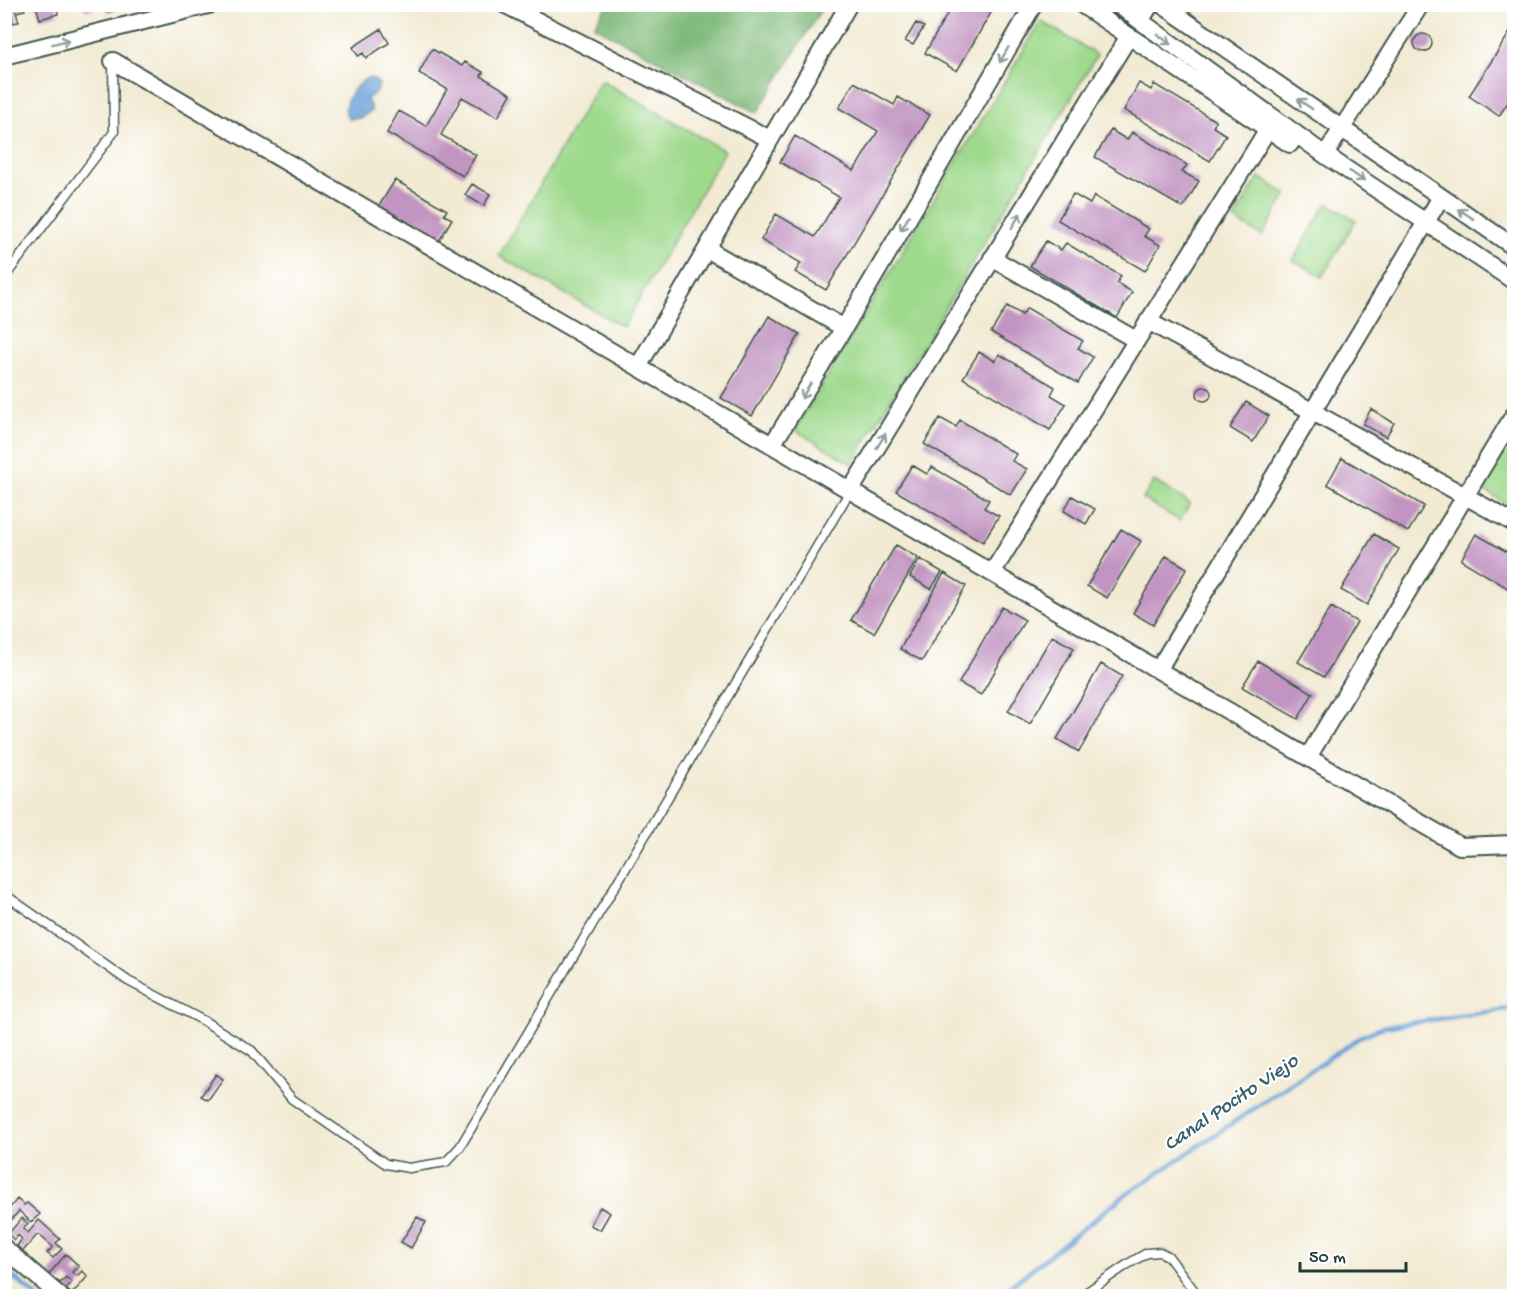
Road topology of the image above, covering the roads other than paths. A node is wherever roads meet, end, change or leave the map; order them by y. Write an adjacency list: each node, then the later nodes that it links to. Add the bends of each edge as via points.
1 (212, 4): 10 (street)
2 (504, 4): 18 (street)
3 (849, 4): 18 (street)
4 (1034, 4): 28 (street, one-way to 28)
5 (1081, 4): 12 (street)
6 (1117, 4): 11 (street)
7 (1151, 4): 11 (street)
8 (1161, 4): 16 (street, one-way to 8)
9 (1421, 4): 16 (street)
10 (154, 11): 13 (street, one-way to 10)
11 (1140, 21): 17 (street, one-way to 17)
12 (1129, 36): 15 (street); 24 (street, one-way to 12)
13 (4, 56)
14 (113, 61): 25 (lane, via 114,132); 30 (street)
15 (1268, 129): 17 (street, via 1290,144); 27 (street)
16 (1341, 129): 19 (street); 20 (street)
17 (1296, 134): 19 (street)
18 (770, 139): 23 (street)
19 (1325, 155): 21 (street, one-way to 21)
20 (1441, 197): 21 (street); 22 (street, one-way to 20)
21 (1426, 222): 26 (street); 31 (street)
22 (1515, 247)
23 (707, 249): 28 (street); 30 (street)
24 (993, 258): 29 (street); 34 (street, one-way to 24)
25 (4, 278)
26 (1515, 281)
27 (1148, 321): 29 (street); 31 (street)
28 (844, 328): 33 (street, one-way to 33)
29 (1136, 340): 37 (street)
30 (638, 367): 33 (street)
31 (1312, 411): 35 (street); 38 (street)
32 (1515, 415): 35 (street)
33 (772, 445): 34 (street)
34 (850, 490): 37 (street); 41 (lane, via 460,1147 446,1162 409,1168 386,1164 292,1099 252,1051 128,981)
35 (1466, 496): 36 (street); 39 (street)
36 (1515, 523)
37 (992, 573): 38 (street)
38 (1158, 670): 39 (street)
39 (1308, 757): 40 (street, via 1460,846)
40 (1515, 844)
41 (4, 894)
42 (4, 1248): 43 (street)
43 (60, 1296)
44 (1081, 1296): 45 (lane, via 1138,1258 1160,1252 1168,1256)
45 (1198, 1296)

